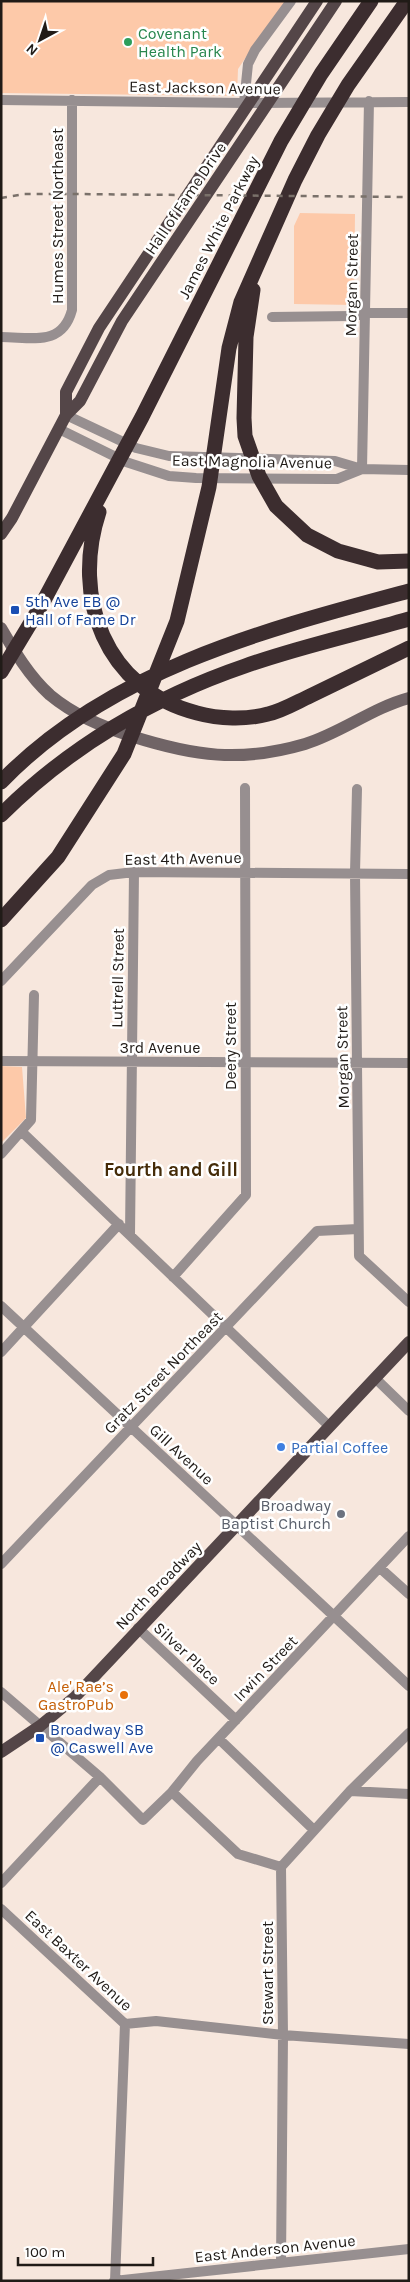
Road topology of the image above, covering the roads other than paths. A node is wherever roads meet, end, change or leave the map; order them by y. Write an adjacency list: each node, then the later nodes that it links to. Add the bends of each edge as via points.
1 (290, 1): 12 (street, via 248,64)
2 (317, 1): 18 (main road, Hall of Fame Drive, via 108,313 66,392)
3 (336, 1): 18 (main road, Hall of Fame Drive, via 122,321 80,400)
4 (371, 1): 22 (highway, James White Parkway, via 321,74 282,141)
5 (407, 1): 7 (highway)
6 (409, 15): 7 (highway)
7 (376, 47): 13 (highway, via 318,135 270,234)
8 (1, 100): 9 (street, East Jackson Avenue)
9 (72, 100): 12 (street, East Jackson Avenue); 17 (street, Humes Street Northeast, via 72,310 64,330 49,337)
10 (369, 101): 11 (street, East Jackson Avenue); 12 (street, East Jackson Avenue); 14 (street, Morgan Street)
11 (409, 102)
12 (244, 103)
13 (257, 269): 24 (highway, via 246,337 244,418 245,436 260,476 276,506 307,535 338,552 378,562); 39 (highway, via 235,320 224,373 209,487 177,621 124,754 58,858)
14 (365, 313): 15 (street); 16 (street); 20 (street, Morgan Street)
15 (409, 313)
16 (272, 317)
17 (1, 337)
18 (66, 415): 19 (main road, Hall of Fame Drive); 20 (street, East Magnolia Avenue, via 136,448 169,456 335,461)
19 (59, 429): 20 (street, East Magnolia Avenue, via 126,462 169,476 329,480); 23 (main road, Hall of Fame Drive)
20 (362, 469): 21 (street, East Magnolia Avenue)
21 (409, 470)
22 (110, 477): 28 (highway, via 93,530 89,569 98,628 110,652 128,676 152,695 176,708 210,716 238,718 269,714); 29 (highway, via 42,604)
23 (1, 534)
24 (409, 561)
25 (409, 591): 31 (highway, via 181,662 122,691 51,738)
26 (409, 620): 34 (highway, via 246,665 151,706 78,751)
27 (1, 628): 30 (main road, via 20,660 44,689 68,708 102,726 168,748 213,756 257,755 317,740 374,710)
28 (409, 648)
29 (1, 672)
30 (409, 698)
31 (1, 782)
32 (245, 788): 36 (street, Deery Street)
33 (357, 789): 37 (street, Morgan Street)
34 (1, 815)
35 (134, 872): 36 (street, East 4th Avenue); 40 (street, East 4th Avenue, via 110,875 92,885); 44 (street, Luttrell Street)
36 (245, 872): 37 (street, East 4th Avenue); 45 (street, Deery Street)
37 (355, 873): 38 (street, East 4th Avenue); 46 (street, Morgan Street)
38 (409, 874)
39 (1, 920)
40 (1, 981)
41 (34, 995): 43 (street)
42 (1, 1061): 43 (street, 3rd Avenue)
43 (33, 1061): 44 (street, 3rd Avenue); 48 (street, via 31,1120)
44 (131, 1062): 45 (street, 3rd Avenue); 52 (street, Luttrell Street)
45 (245, 1062): 46 (street, 3rd Avenue); 53 (street, Deery Street, via 246,1196)
46 (357, 1063): 47 (street, 3rd Avenue); 51 (street, Morgan Street)
47 (409, 1063)
48 (22, 1132): 49 (street); 50 (street)
49 (1, 1154)
50 (119, 1224): 52 (street); 57 (street)
51 (358, 1229): 54 (street, Morgan Street, via 359,1256); 56 (street, Gratz Street Northeast, via 317,1230)
52 (130, 1235): 53 (street)
53 (173, 1277): 56 (street)
54 (409, 1302)
55 (1, 1306): 57 (street, Gill Avenue)
56 (226, 1327): 62 (street); 63 (street, Gratz Street Northeast)
57 (25, 1328): 59 (street); 63 (street, Gill Avenue)
58 (409, 1342): 60 (main road, North Broadway)
59 (1, 1352)
60 (375, 1378): 61 (street); 62 (main road, North Broadway)
61 (409, 1411)
62 (329, 1426): 64 (main road, North Broadway)
63 (131, 1427): 64 (street, Gill Avenue); 66 (street, Gratz Street Northeast)
64 (238, 1526): 69 (street, Gill Avenue); 70 (main road, North Broadway)
65 (409, 1536): 67 (street, Irwin Street)
66 (1, 1564)
67 (380, 1568): 68 (street); 69 (street, Irwin Street)
68 (409, 1594)
69 (335, 1616): 71 (street, Gill Avenue); 73 (street, Irwin Street)
70 (138, 1628): 73 (street, Silver Place); 74 (main road, North Broadway, via 75,1697)
71 (409, 1686)
72 (1, 1692): 74 (street)
73 (236, 1720): 76 (street, Irwin Street)
74 (40, 1726): 77 (main road, North Broadway); 78 (street)
75 (409, 1733): 79 (street)
76 (218, 1739): 80 (street, Irwin Street); 82 (street)
77 (1, 1752)
78 (100, 1777): 80 (street, Irwin Street, via 143,1820); 84 (street)
79 (350, 1791): 81 (street); 82 (street)
80 (172, 1792): 83 (street, via 238,1854)
81 (409, 1794)
82 (314, 1830): 83 (street)
83 (282, 1867): 87 (street, Stewart Street)
84 (1, 1883)
85 (1, 1908): 86 (street, East Baxter Avenue)
86 (125, 2024): 87 (street, East Baxter Avenue, via 156,2021); 91 (street)
87 (283, 2035): 88 (street, East Baxter Avenue); 90 (street, Stewart Street)
88 (409, 2044)
89 (409, 2249): 90 (street, East Anderson Avenue)
90 (281, 2262): 91 (street, East Anderson Avenue)
91 (114, 2281)

